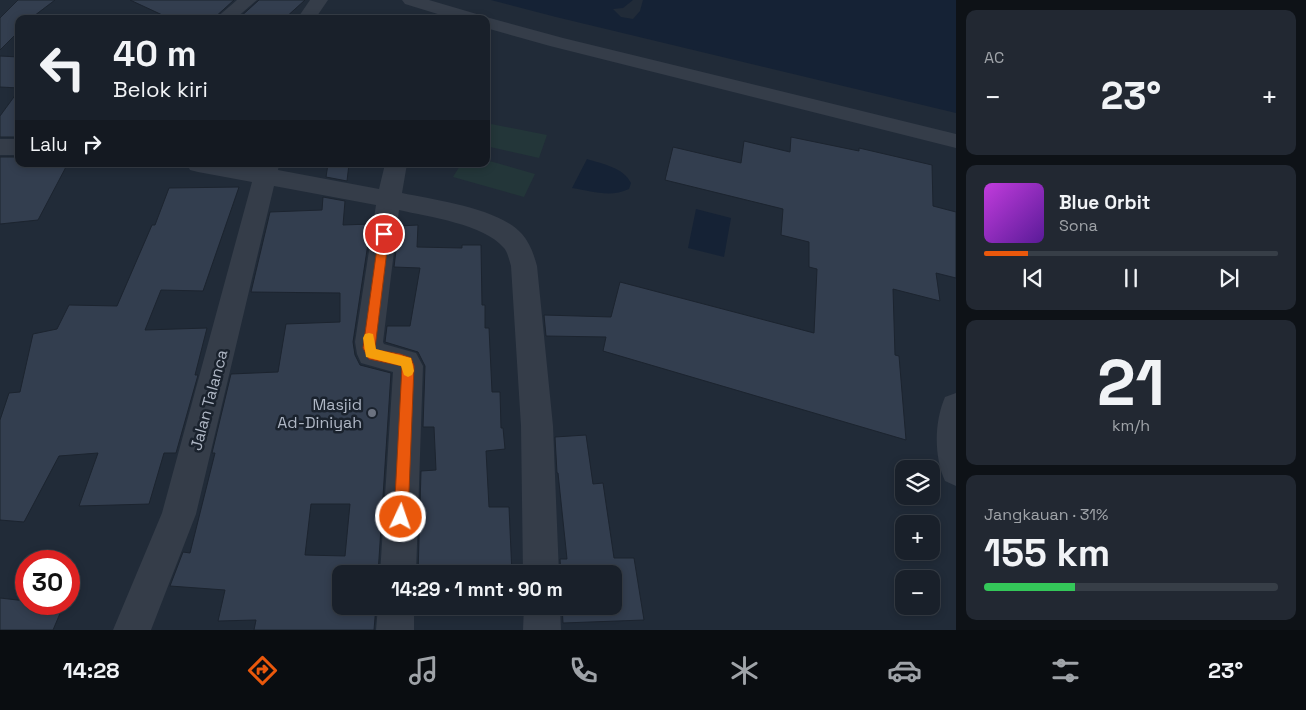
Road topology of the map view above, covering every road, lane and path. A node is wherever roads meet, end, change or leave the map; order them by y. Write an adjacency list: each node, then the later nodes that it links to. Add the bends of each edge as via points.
1 (248, 0): 5 (street)
2 (319, 0): 6 (street)
3 (411, 0): 4 (street)
4 (437, 14)
5 (229, 15)
6 (309, 15)
7 (490, 23): 8 (street)
8 (956, 141)
9 (0, 147): 10 (street)
10 (15, 148)
11 (228, 167): 13 (street)
12 (395, 167): 14 (street)
13 (267, 171): 14 (street); 21 (street, Jalan Talanca, via 179,514)
14 (389, 198): 17 (street, via 369,348 373,355 400,359 408,366); 18 (street, via 478,220 509,236 519,249 524,266 537,426)
15 (956, 407): 16 (street, via 952,440)
16 (956, 470)
17 (398, 565)
18 (541, 565)
19 (396, 615): 22 (street)
20 (542, 615): 23 (street)
21 (132, 630)
22 (395, 630)
23 (542, 630)

